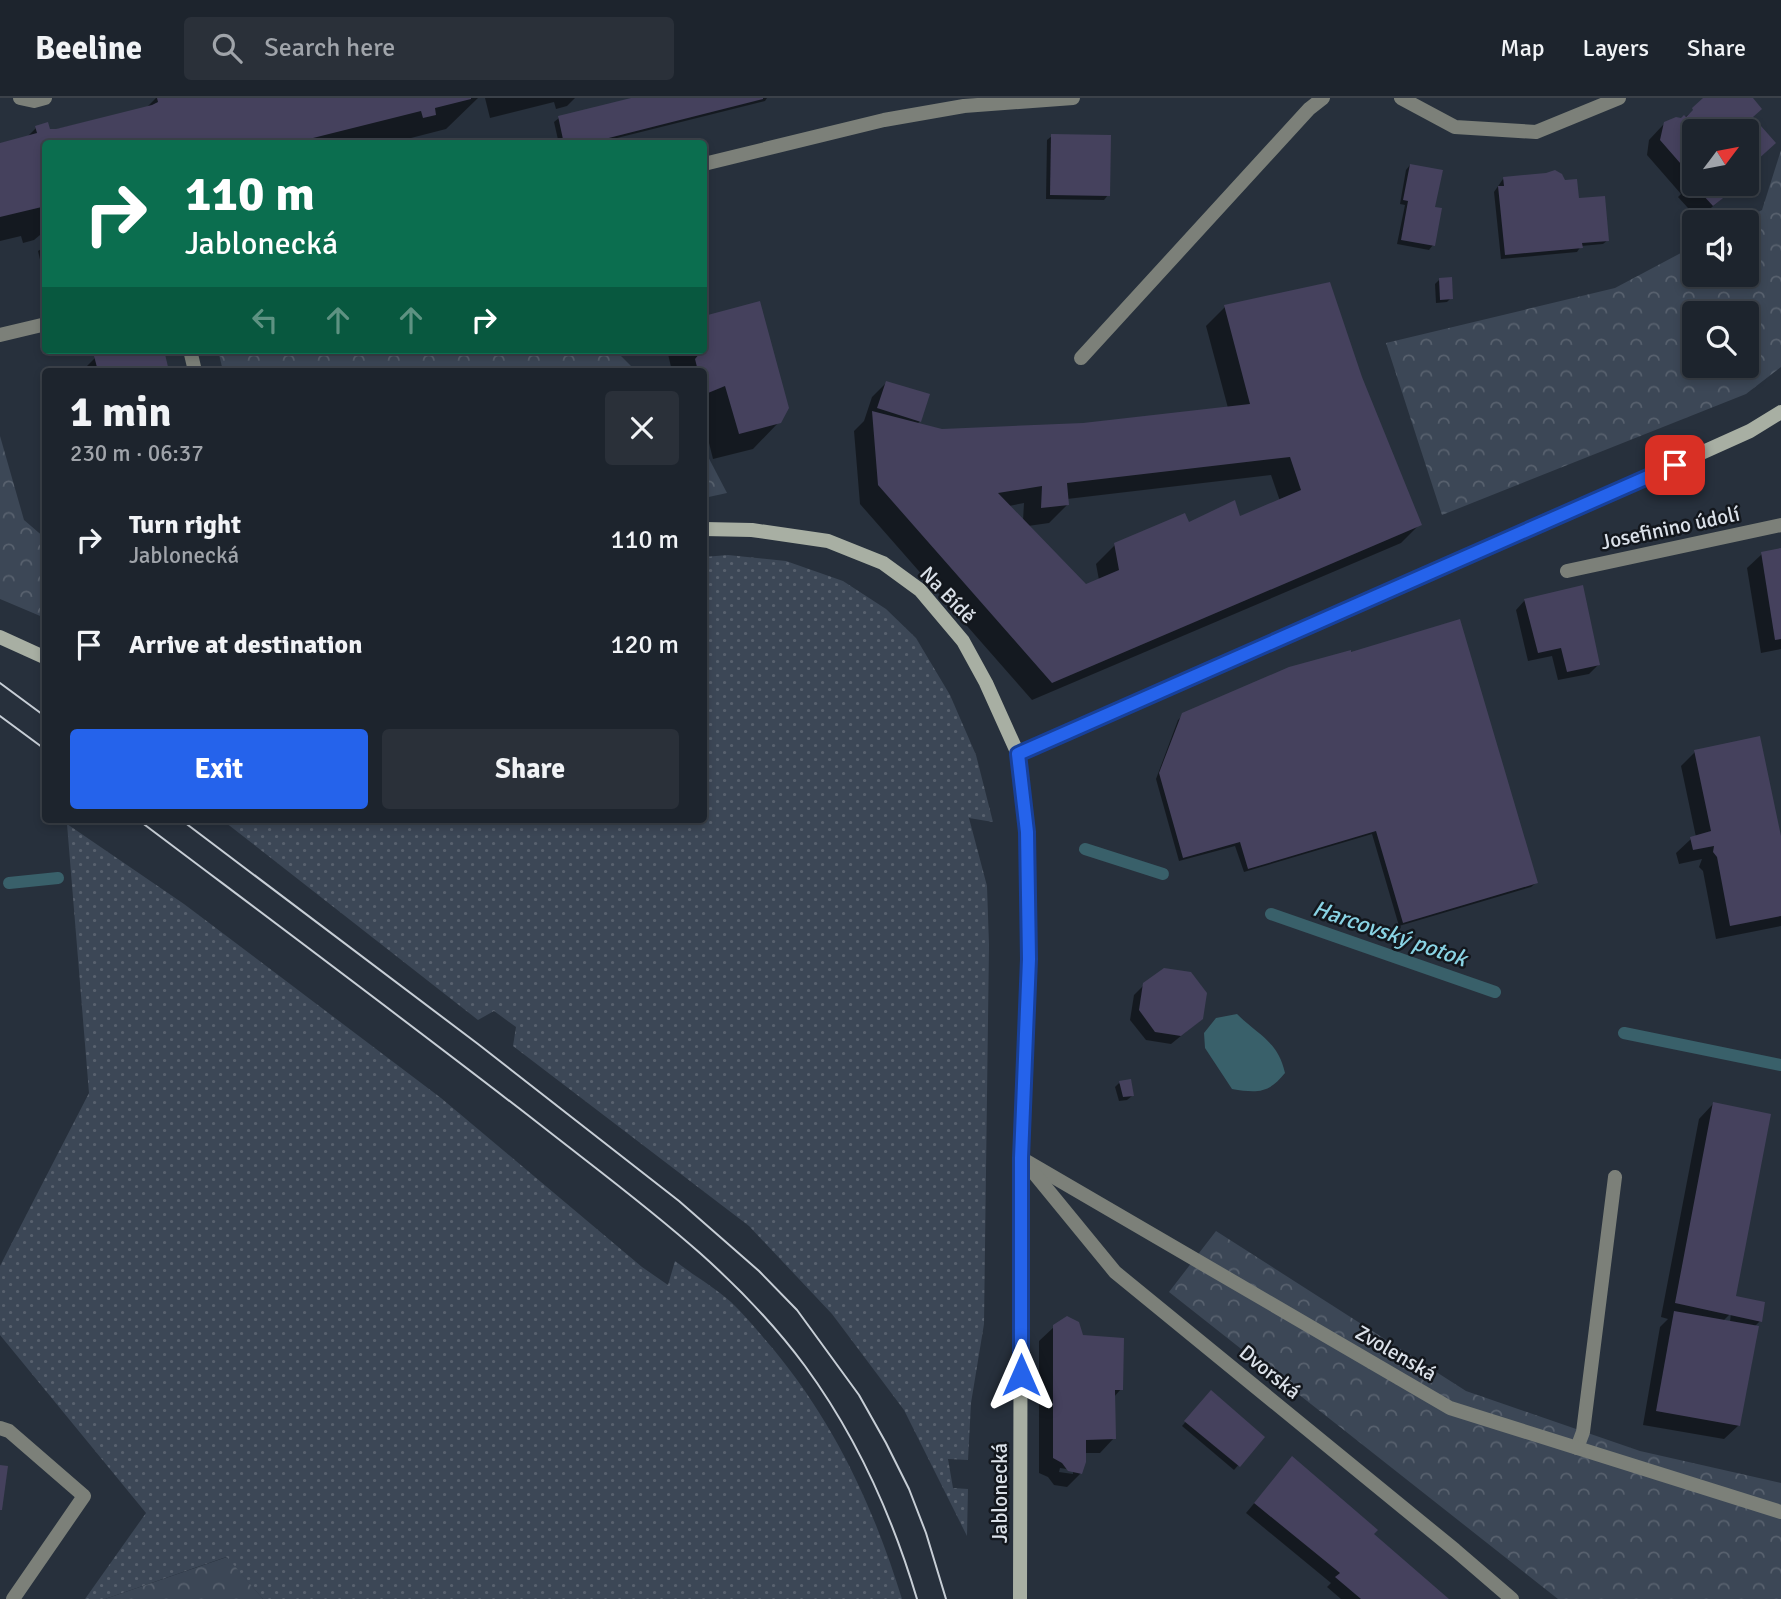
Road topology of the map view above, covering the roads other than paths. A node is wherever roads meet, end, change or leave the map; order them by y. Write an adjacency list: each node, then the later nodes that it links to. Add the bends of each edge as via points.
1 (20, 98): 2 (street)
2 (45, 98)
3 (1073, 98): 7 (street)
4 (1323, 98): 11 (street)
5 (1401, 98): 6 (street, via 1455,127 1536,132)
6 (1619, 98)
7 (960, 102): 8 (street)
8 (707, 162)
9 (42, 325): 10 (street)
10 (0, 335)
11 (1081, 358)
12 (1781, 412): 18 (main road, via 1663,471)
13 (1781, 525): 15 (street, Josefinino údolí)
14 (707, 529): 18 (main road, Na Bídě, via 828,541 883,564 920,590 963,641)
15 (1567, 571)
16 (0, 637): 17 (main road)
17 (42, 656)
18 (1018, 754): 19 (main road, Jablonecká, via 1027,832 1029,959)
19 (1021, 1158): 22 (street, Zvolenská, via 1450,1408); 25 (main road, Jablonecká); 26 (street, Dvorská, via 1115,1272)
20 (1615, 1177): 22 (street, via 1583,1432)
21 (0, 1428): 24 (street, via 84,1496)
22 (1577, 1448): 23 (street, Zvolenská)
23 (1781, 1513)
24 (13, 1599)
25 (1020, 1599)
26 (1511, 1599)

